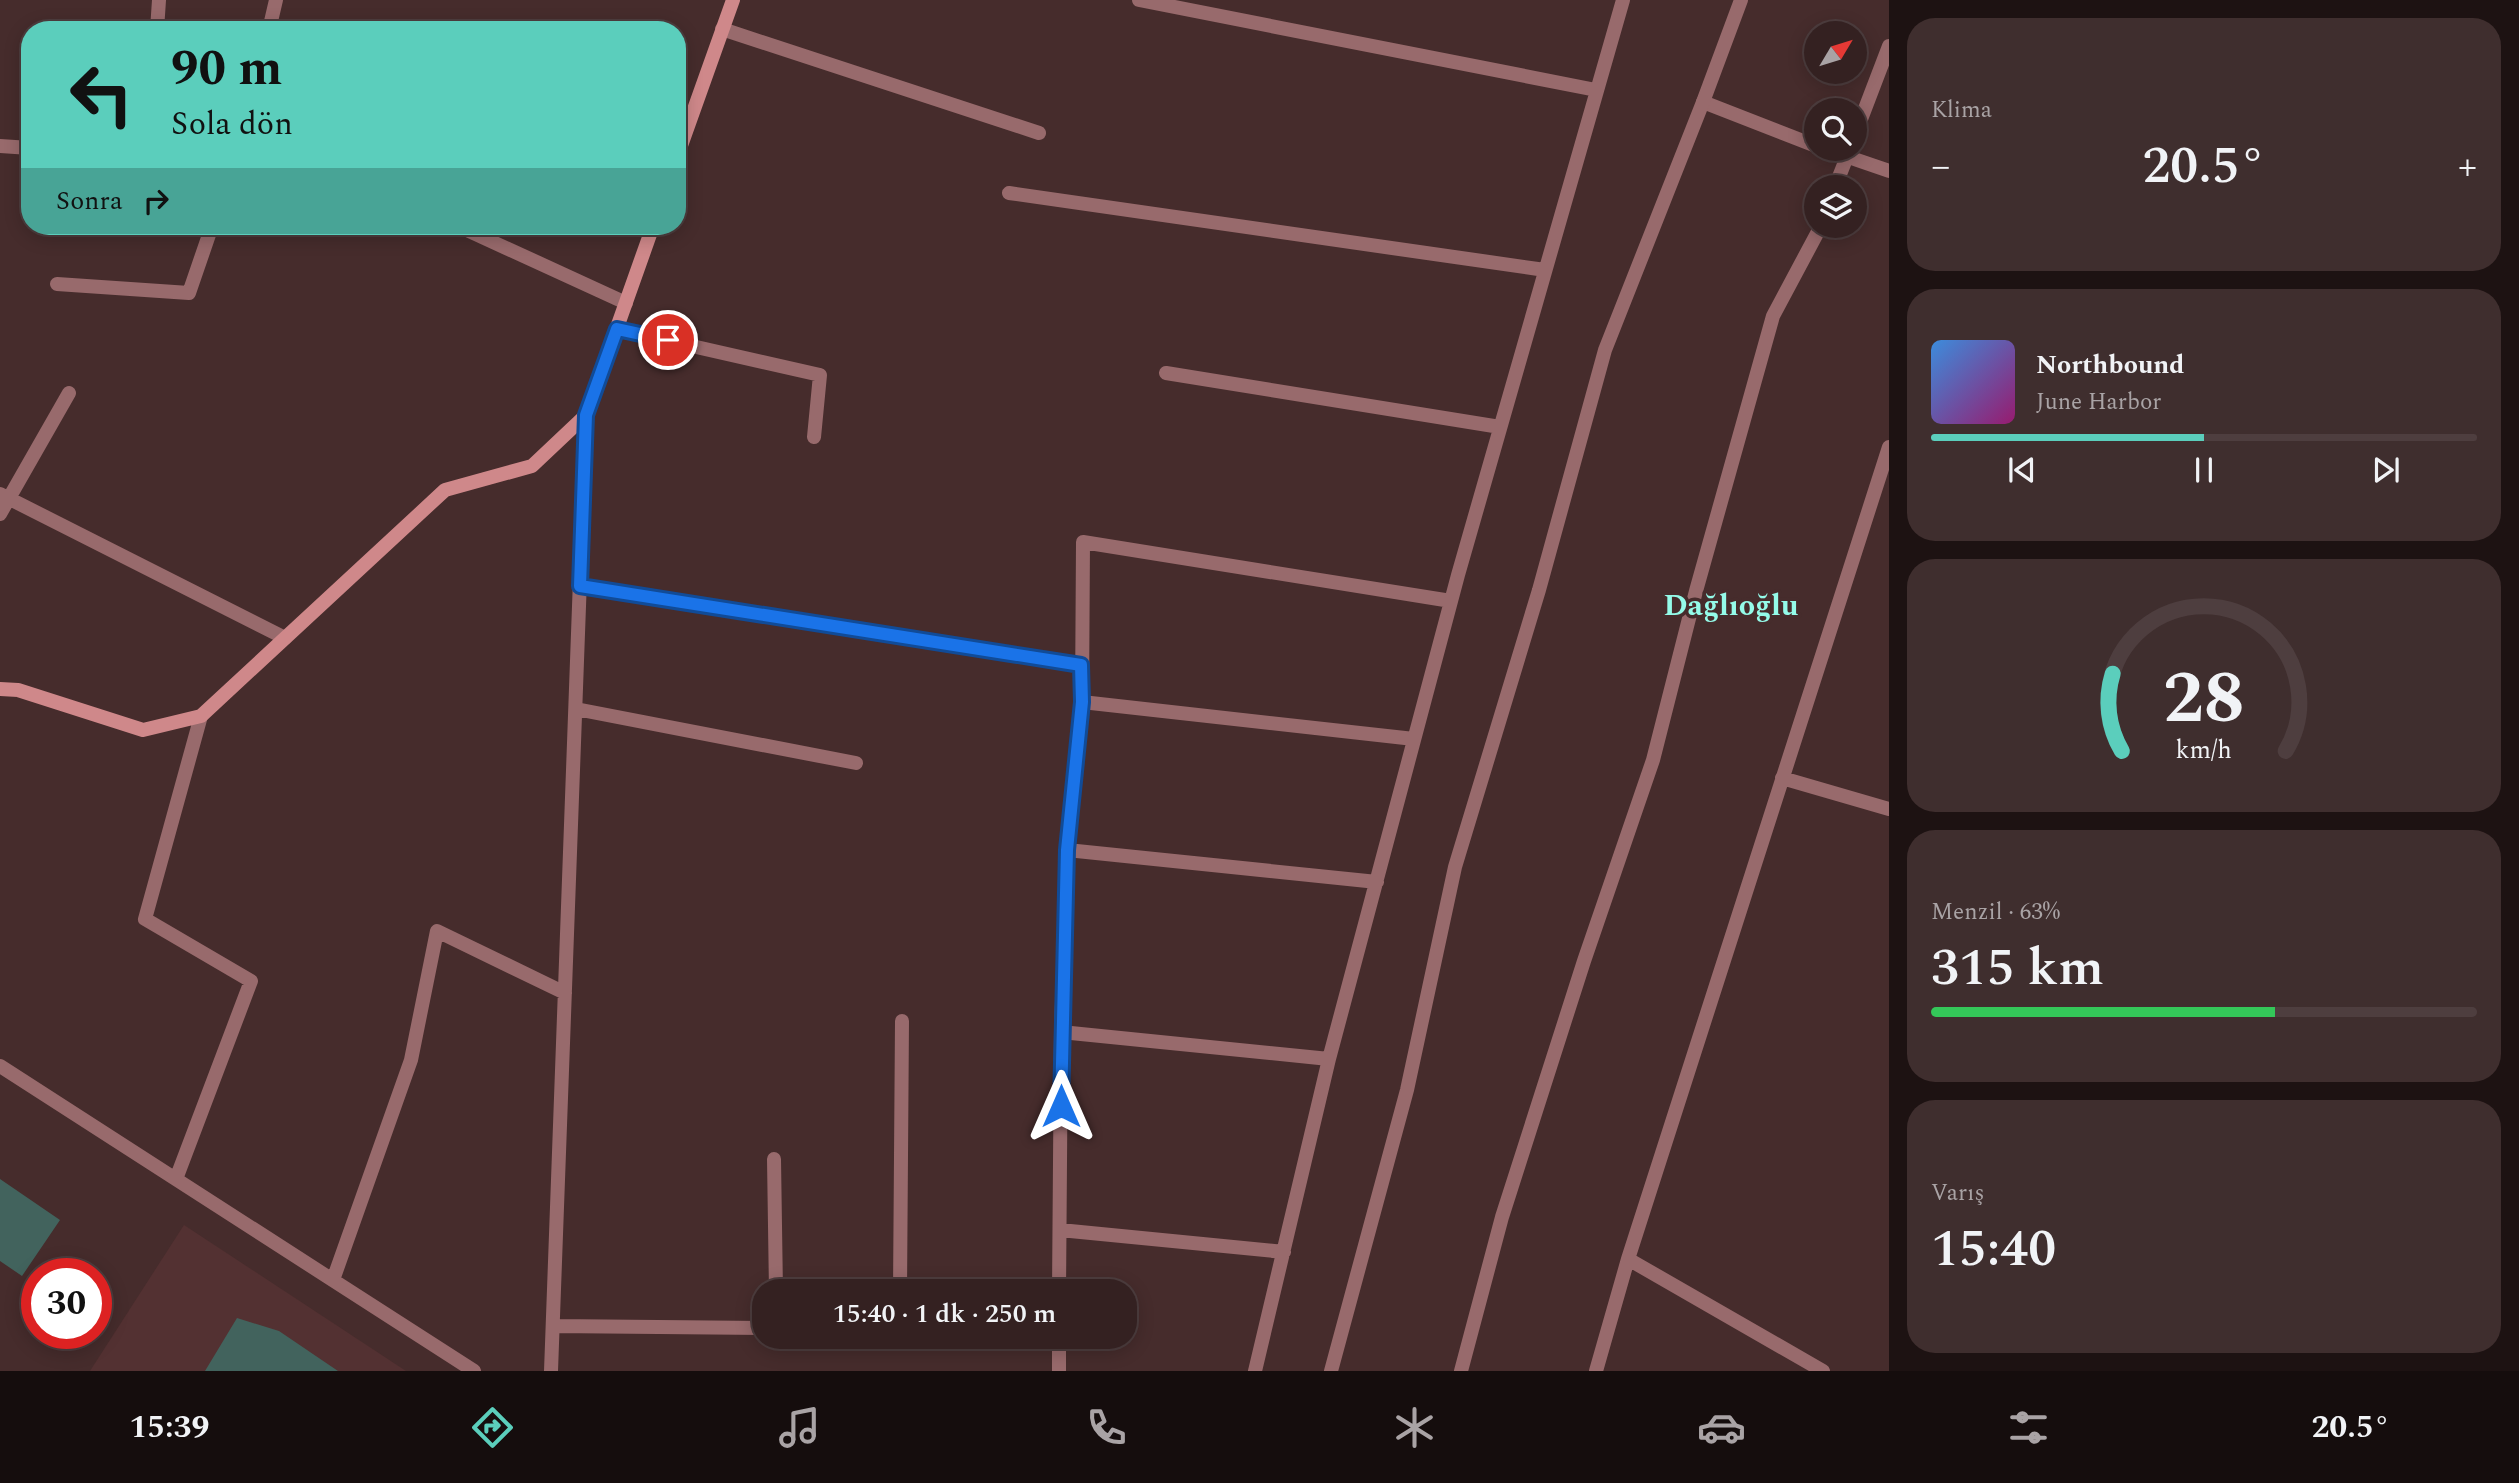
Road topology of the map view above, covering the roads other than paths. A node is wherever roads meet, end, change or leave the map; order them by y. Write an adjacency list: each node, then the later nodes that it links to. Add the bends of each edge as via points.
1 (159, 0): 7 (street)
2 (276, 0): 8 (street)
3 (733, 0): 9 (main road)
4 (1139, 0): 11 (street)
5 (1623, 0): 11 (street)
6 (1741, 0): 12 (street)
7 (158, 21)
8 (271, 21)
9 (722, 29): 14 (main road); 15 (street)
10 (1889, 46): 13 (street)
11 (1596, 90): 26 (street)
12 (1703, 102): 16 (street); 73 (street, via 1605,350 1455,867 1406,1090)
13 (1867, 104)
14 (686, 132)
15 (1039, 133)
16 (1804, 141)
17 (0, 146): 18 (street)
18 (21, 147)
19 (1866, 161): 20 (street)
20 (1889, 171)
21 (1009, 193): 26 (street)
22 (209, 235): 27 (street, via 189,293)
23 (478, 235): 28 (street)
24 (650, 235): 28 (main road)
25 (1815, 238): 74 (street, via 1773,316 1653,760 1502,1217)
26 (1545, 270): 33 (street)
27 (57, 284)
28 (626, 303): 29 (main road)
29 (617, 329): 32 (main road); 34 (street, via 820,375)
30 (1166, 373): 33 (street)
31 (69, 393): 36 (street)
32 (586, 415): 38 (street); 40 (main road, via 532,466 445,490)
33 (1500, 427): 39 (street)
34 (814, 437)
35 (1887, 456): 48 (street)
36 (4, 496): 37 (street); 40 (street)
37 (0, 514)
38 (580, 586): 41 (street); 44 (street)
39 (1451, 601): 41 (street, via 1083,542); 46 (street)
40 (285, 638): 45 (main road)
41 (1081, 665): 43 (street)
42 (0, 689): 45 (main road, via 18,690 143,730)
43 (1082, 702): 46 (street); 50 (street)
44 (576, 709): 47 (street); 52 (street)
45 (201, 716): 58 (street, via 145,919 251,981)
46 (1415, 739): 51 (street)
47 (856, 763)
48 (1782, 778): 49 (street); 61 (street)
49 (1889, 809)
50 (1067, 850): 51 (street); 54 (street)
51 (1377, 882): 55 (street)
52 (565, 993): 65 (street, via 437,931 411,1060); 66 (street)
53 (902, 1021): 63 (street)
54 (1061, 1032): 55 (street); 59 (street)
55 (1329, 1059): 60 (street)
56 (0, 1066): 58 (street)
57 (774, 1159): 62 (street)
58 (176, 1179): 65 (street)
59 (1060, 1230): 60 (street); 64 (street)
60 (1284, 1252): 72 (street)
61 (1628, 1259): 75 (street); 76 (street)
62 (776, 1279)
63 (900, 1279)
64 (1059, 1279)
65 (333, 1280): 69 (street)
66 (553, 1326): 67 (street); 70 (street)
67 (752, 1328)
68 (1059, 1349): 71 (street)
69 (474, 1371)
70 (551, 1371)
71 (1059, 1371)
72 (1255, 1371)
73 (1331, 1371)
74 (1461, 1371)
75 (1595, 1371)
76 (1823, 1371)

